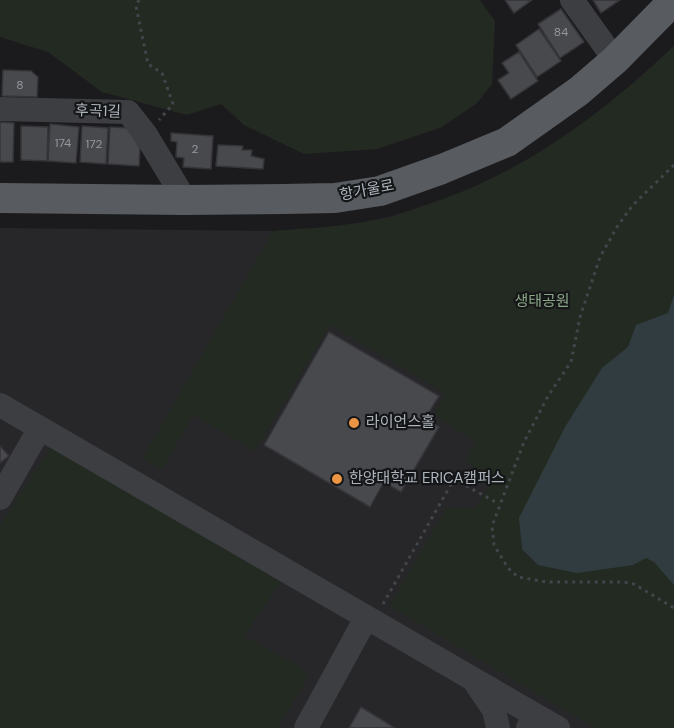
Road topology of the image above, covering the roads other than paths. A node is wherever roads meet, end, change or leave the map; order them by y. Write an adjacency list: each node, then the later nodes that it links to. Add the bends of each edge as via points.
1 (572, 0): 3 (street)
2 (674, 0): 3 (main road, 항가울로)
3 (615, 60): 6 (main road, 항가울로, via 507,142 380,191 336,198)
4 (0, 109): 6 (street, 후곡1길, via 128,112)
5 (0, 198): 6 (main road, 항가울로)
6 (185, 200)
7 (0, 405): 8 (street)
8 (40, 428): 9 (street); 10 (street)
9 (0, 498)
10 (370, 620): 11 (street); 13 (street)
11 (472, 679): 12 (street); 14 (street, via 494,710)
12 (531, 722): 15 (street)
13 (306, 728)
14 (498, 728)
15 (558, 728)

